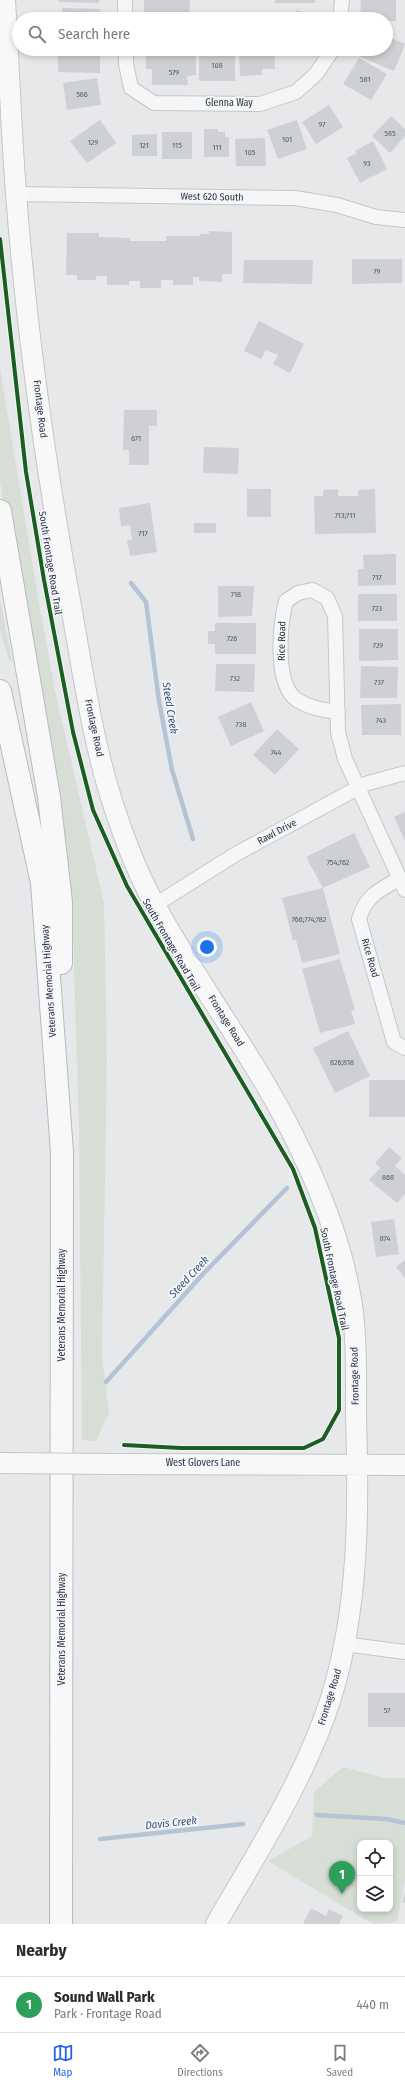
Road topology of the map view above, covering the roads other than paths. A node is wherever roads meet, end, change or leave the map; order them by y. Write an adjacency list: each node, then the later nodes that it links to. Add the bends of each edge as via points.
1 (5, 0): 8 (street, Frontage Road)
2 (124, 0): 4 (street)
3 (342, 0): 5 (street)
4 (125, 12)
5 (341, 12)
6 (126, 56): 7 (street, Glenna Way, via 131,88 154,103 260,104 296,92 316,74)
7 (328, 56)
8 (16, 194): 9 (street, West 620 South, via 295,198 337,205 376,217); 16 (street, Frontage Road, via 26,298 50,483 95,740 114,806)
9 (405, 220)
10 (0, 511): 18 (highway, via 49,796 61,902)
11 (0, 691): 18 (highway, Veterans Memorial Highway, via 42,883)
12 (338, 712): 12 (street, Rice Road, via 313,708 296,699 287,689 282,666 282,618 286,601 298,593 312,590 327,598 335,616); 14 (street, Rice Road, via 338,732 345,759)
13 (405, 773): 14 (street, Rawl Drive)
14 (358, 788): 15 (street, Rice Road); 16 (street, Rawl Drive, via 236,854)
15 (402, 884): 17 (street, Rice Road, via 370,896 362,908 359,919 394,1042)
16 (155, 905): 20 (street, Frontage Road, via 295,1138 334,1232 351,1301)
17 (405, 1048)
18 (62, 1152): 24 (highway, Veterans Memorial Highway)
19 (0, 1463): 20 (street, West Glovers Lane, bridge)
20 (357, 1463): 21 (street, West Glovers Lane); 22 (street, Frontage Road, via 354,1572)
21 (405, 1465)
22 (344, 1644): 23 (street); 25 (street, Frontage Road, via 331,1697 304,1767)
23 (405, 1652)
24 (61, 1924)
25 (216, 1924)

